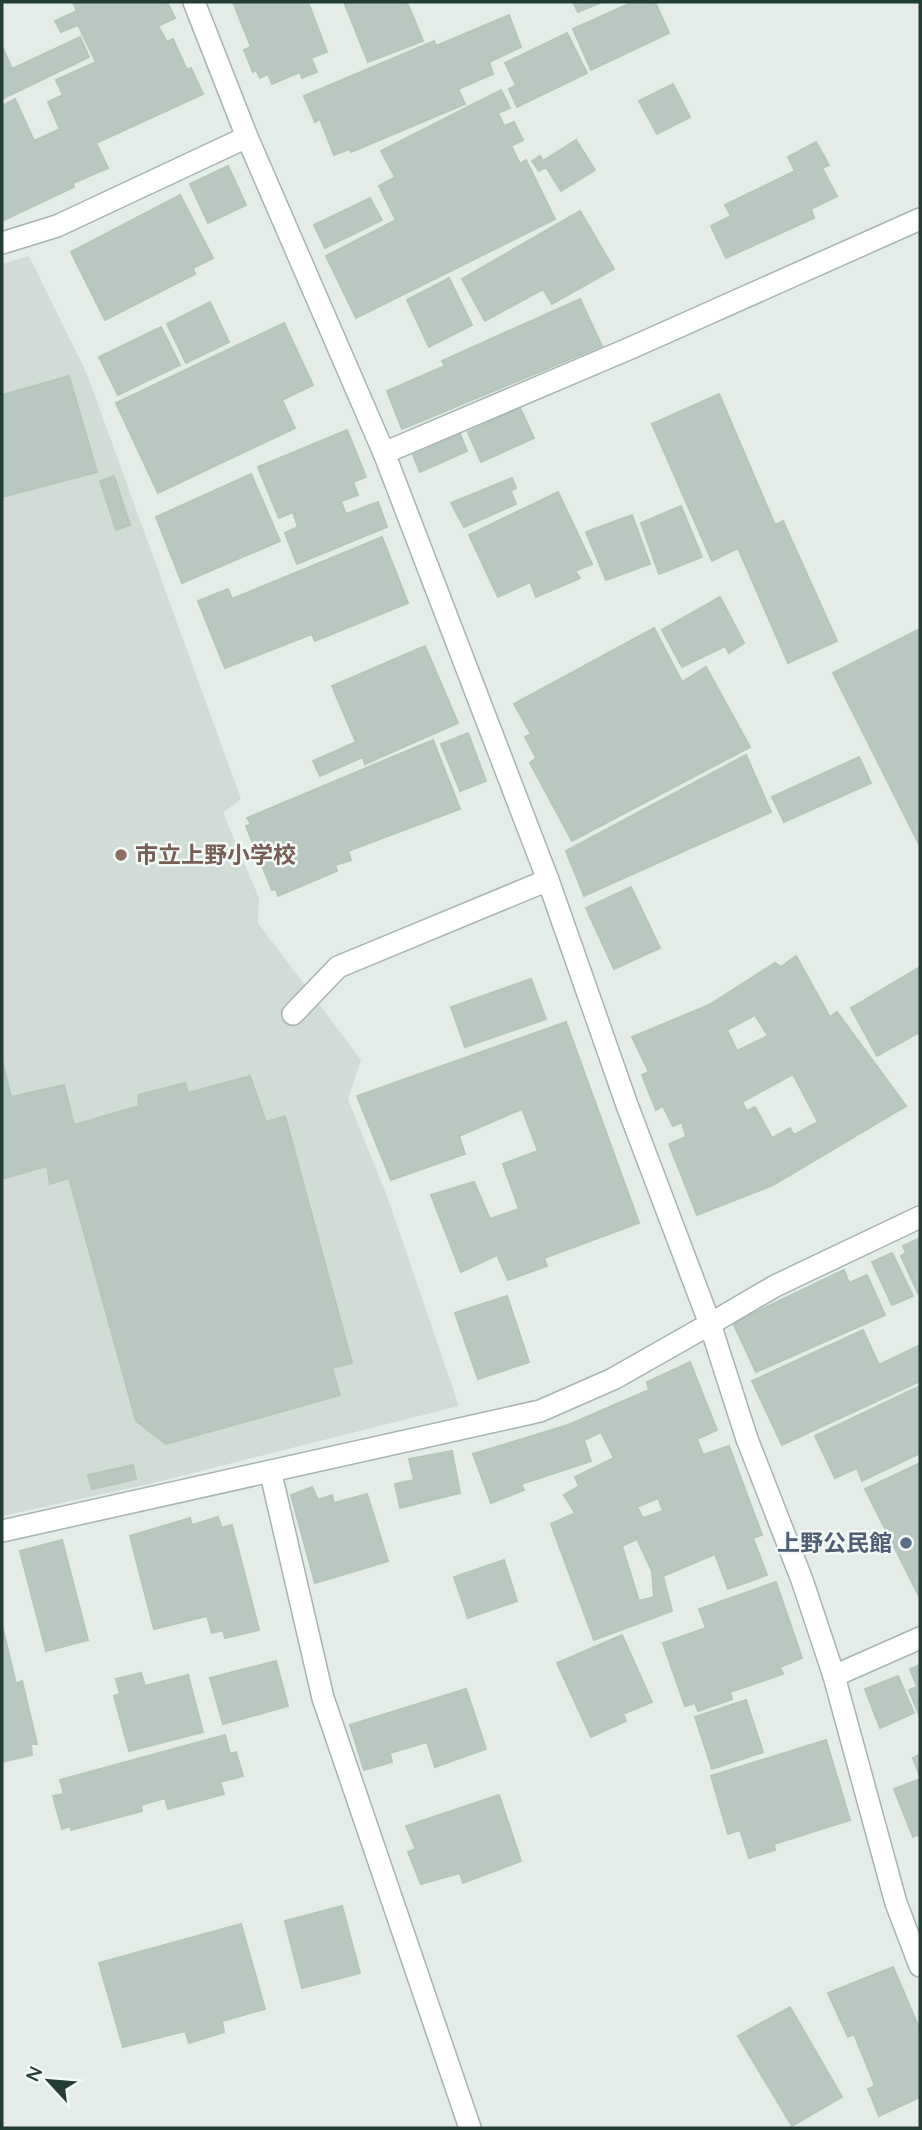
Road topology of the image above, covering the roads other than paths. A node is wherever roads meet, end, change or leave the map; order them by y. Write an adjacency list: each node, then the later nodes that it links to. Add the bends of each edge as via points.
1 (194, 2): 2 (street)
2 (247, 137): 4 (street, via 57,226); 5 (street)
3 (920, 219): 5 (street)
4 (2, 243)
5 (384, 453): 6 (street)
6 (548, 880): 7 (street, via 338,967); 9 (street)
7 (293, 1014)
8 (920, 1217): 9 (street, via 775,1286)
9 (710, 1324): 10 (street, via 613,1379 540,1411); 13 (street)
10 (271, 1474): 11 (street); 15 (street, via 323,1698)
11 (2, 1531)
12 (920, 1638): 13 (street)
13 (834, 1676): 14 (street, via 896,1903)
14 (920, 1966)
15 (470, 2128)

